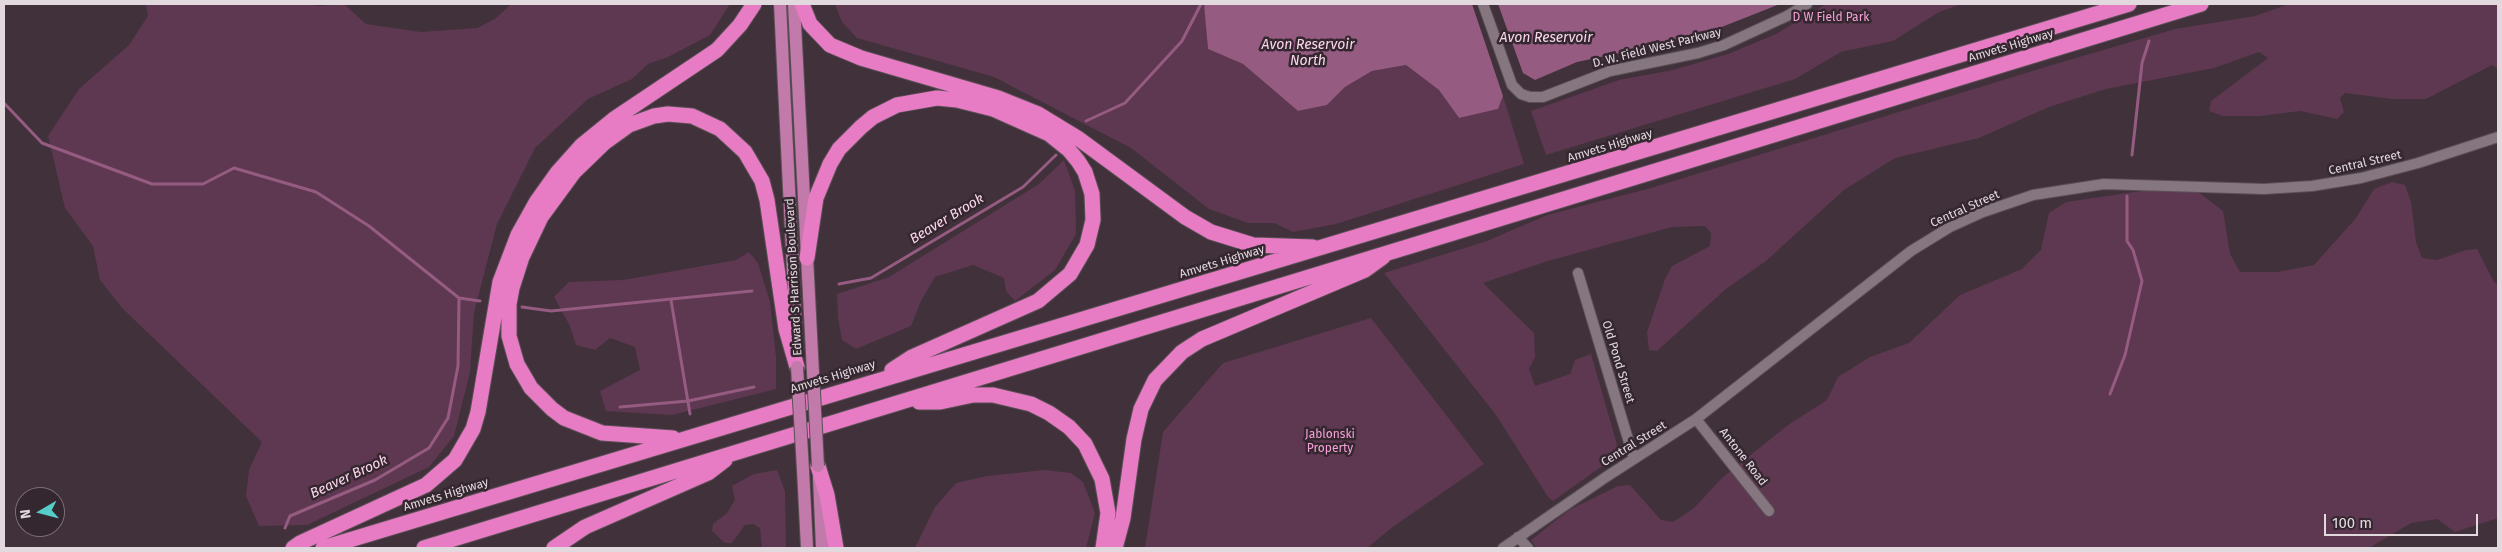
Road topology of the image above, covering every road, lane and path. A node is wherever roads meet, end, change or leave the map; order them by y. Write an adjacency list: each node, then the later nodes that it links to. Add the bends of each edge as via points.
1 (754, 4): 24 (highway, via 718,50 614,119 582,145 537,201 518,235 500,282 478,412 455,460 426,485)
2 (780, 4): 14 (main road, Edward S Harrison Boulevard)
3 (794, 4): 12 (main road, Edward S Harrison Boulevard)
4 (802, 4): 10 (highway, via 810,24 830,46 991,96 1038,114 1211,232 1253,245)
5 (1483, 4): 6 (street, D. W. Field West Parkway, via 1512,85 1530,97 1543,96 1610,71 1690,55 1724,44)
6 (1808, 4)
7 (2129, 4): 10 (highway, Amvets Highway)
8 (2201, 4): 11 (highway, Amvets Highway)
9 (2498, 136): 17 (street, Central Street, via 2418,164 2343,182 2264,189 2104,184 2051,191 1999,206 1950,227 1911,251)
10 (1322, 247): 15 (highway, Amvets Highway)
11 (1395, 249): 16 (highway, Amvets Highway); 32 (highway, via 1365,270 1221,330 1182,352 1155,380 1141,409)
12 (807, 258): 15 (highway, via 816,198 830,164 861,127 898,105 937,98 993,109 1033,125 1054,138 1069,150 1085,172 1092,194 1092,232 1080,260 1060,285 1038,301 912,357); 21 (main road, Edward S Harrison Boulevard, bridge)
13 (1578, 273): 20 (street, Old Pond Street)
14 (798, 367): 18 (highway, via 786,329 767,200 762,181 745,152 720,129 692,116 668,114 629,125 574,172 541,218 514,280 509,304 509,336 517,364 531,388 564,418 602,433); 28 (main road, Edward S Harrison Boulevard, bridge)
15 (877, 380): 18 (highway, Amvets Highway)
16 (900, 402): 19 (highway, Amvets Highway); 31 (highway, via 940,402 973,395 993,395 1031,404 1059,420 1085,444 1099,469 1107,498 1108,527)
17 (1696, 419): 20 (street, Central Street); 22 (street, Antone Road)
18 (680, 439): 25 (highway, Amvets Highway)
19 (731, 454): 26 (highway, Amvets Highway); 27 (highway, via 708,473 585,527)
20 (1634, 459): 23 (street, Central Street)
21 (818, 466): 29 (main road, Edward S Harrison Boulevard); 30 (highway, via 827,495)
22 (1769, 511)
23 (1518, 537): 33 (street, Central Street); 34 (street)
24 (293, 548)
25 (323, 548)
26 (424, 548)
27 (554, 548)
28 (807, 548)
29 (822, 548)
30 (836, 548)
31 (1104, 548)
32 (1116, 548)
33 (1503, 548)
34 (1528, 548)

